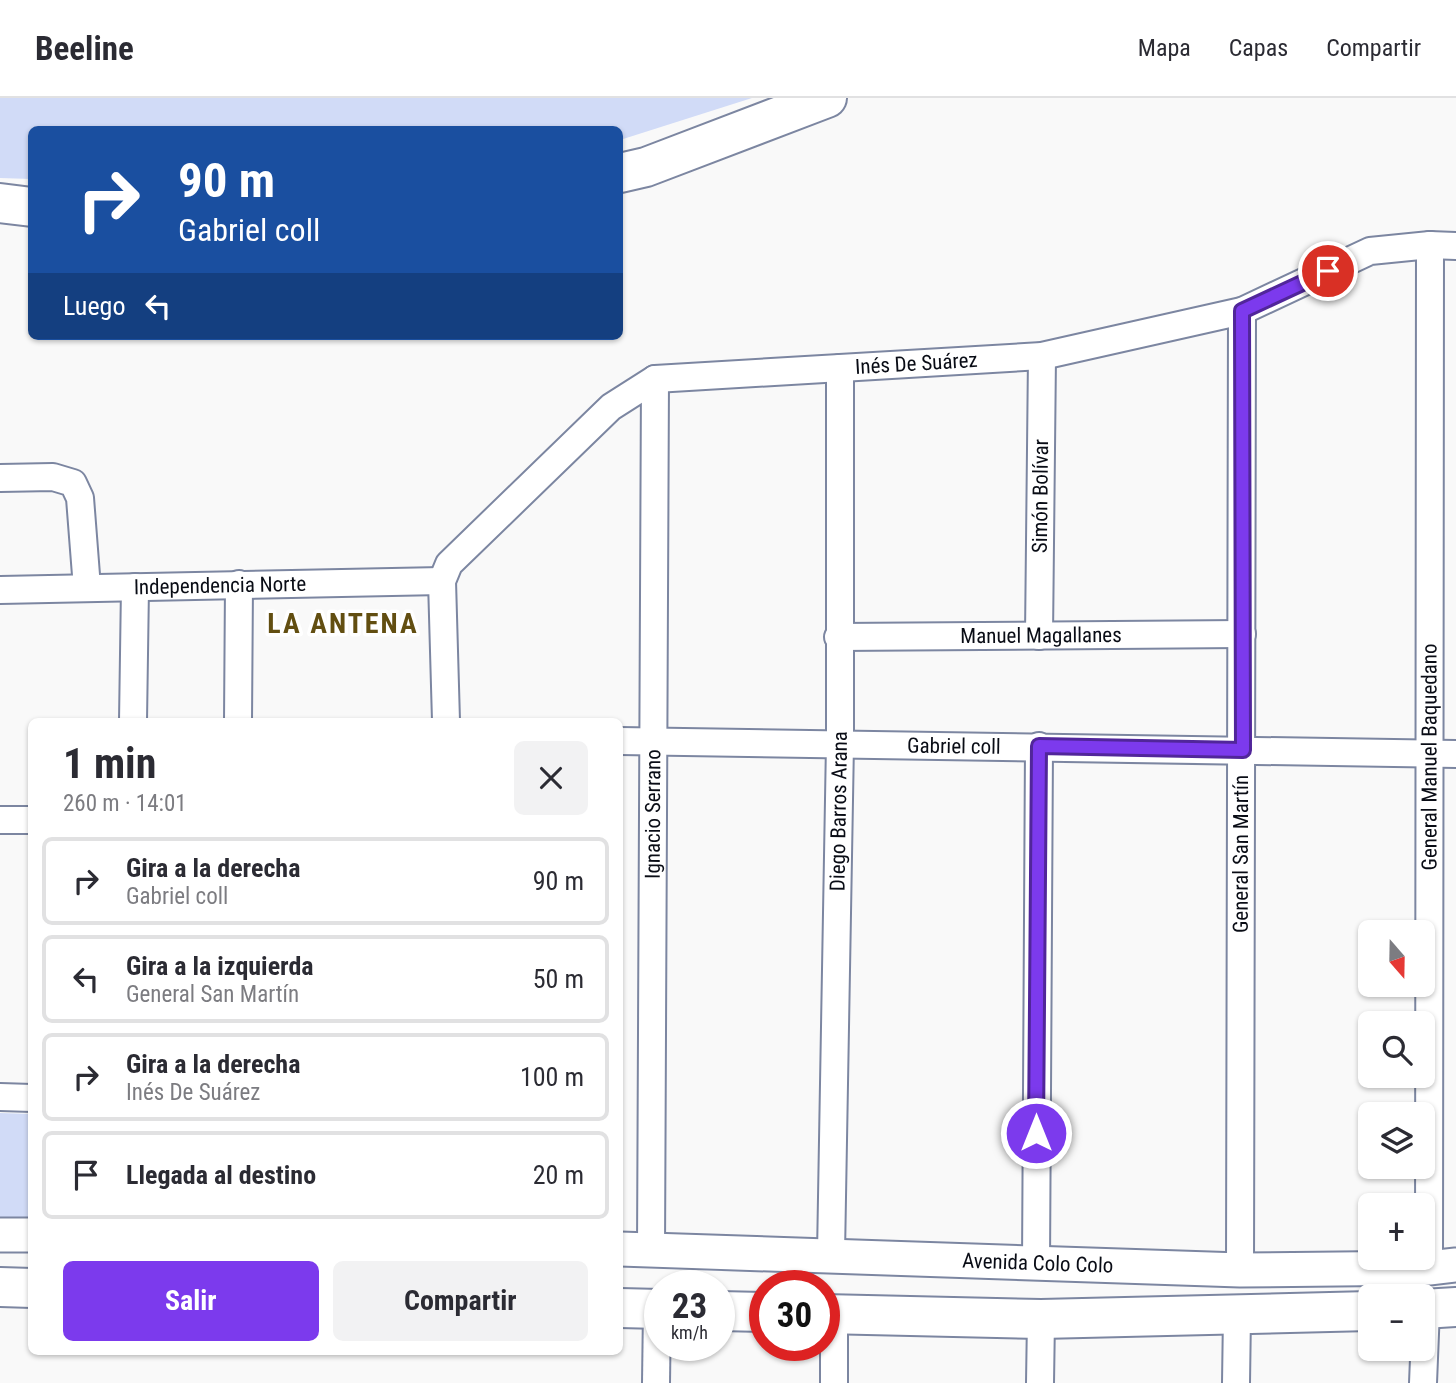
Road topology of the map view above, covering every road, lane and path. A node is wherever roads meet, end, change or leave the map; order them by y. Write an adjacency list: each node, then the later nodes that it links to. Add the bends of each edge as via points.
1 (827, 98): 2 (main road)
2 (623, 172)
3 (0, 203): 4 (main road)
4 (28, 206)
5 (1443, 245): 6 (street, Inés De Suárez, via 1370,251); 27 (street, General Manuel Baquedano)
6 (1242, 311): 7 (street, Inés De Suárez); 16 (street, General San Martín)
7 (1042, 356): 8 (street, Inés De Suárez); 17 (street, Simón Bolívar)
8 (840, 368): 9 (street, Inés De Suárez); 18 (street, Diego Barros Arana)
9 (655, 379): 11 (street, Inés De Suárez, via 611,407 449,564); 23 (street, Ignacio Serrano)
10 (0, 478): 14 (street, via 53,477 73,483 80,498)
11 (442, 581): 12 (street, Independencia Norte); 21 (street)
12 (239, 584): 13 (street, Independencia Norte); 20 (street)
13 (135, 587): 14 (street, Independencia Norte); 19 (street)
14 (87, 588): 15 (street, Independencia Norte)
15 (0, 590)
16 (1242, 634): 17 (street, Manuel Magallanes); 26 (street, General San Martín)
17 (1039, 636): 18 (street, Manuel Magallanes)
18 (838, 637): 24 (street, Diego Barros Arana)
19 (133, 718)
20 (238, 718)
21 (446, 718)
22 (623, 741): 23 (street, Gabriel coll)
23 (655, 742): 24 (street, Gabriel coll); 34 (street, Ignacio Serrano)
24 (840, 743): 25 (street, Gabriel coll); 35 (street, Diego Barros Arana)
25 (1039, 746): 26 (street, Gabriel coll); 36 (street)
26 (1243, 750): 27 (street, Gabriel coll); 38 (street, General San Martín)
27 (1444, 754): 37 (street, General Manuel Baquedano)
28 (0, 820): 29 (street)
29 (28, 820)
30 (0, 1097): 31 (street)
31 (28, 1098)
32 (0, 1235): 33 (street)
33 (28, 1235)
34 (635, 1249): 35 (street, Avenida Colo Colo)
35 (831, 1254): 36 (street, Avenida Colo Colo)
36 (1036, 1264): 38 (street, Avenida Colo Colo)
37 (1442, 1267): 38 (street, Avenida Colo Colo)
38 (1240, 1270)
39 (0, 1287): 40 (main road)
40 (28, 1288)
41 (623, 1308): 42 (main road)
42 (644, 1309)
43 (1358, 1311): 45 (main road)
44 (840, 1314): 46 (main road)
45 (1237, 1315): 46 (main road); 53 (street)
46 (1041, 1319): 52 (street)
47 (657, 1361): 50 (street)
48 (832, 1361): 51 (street)
49 (1427, 1361): 54 (street)
50 (656, 1383)
51 (834, 1383)
52 (1040, 1383)
53 (1236, 1383)
54 (1423, 1383)

